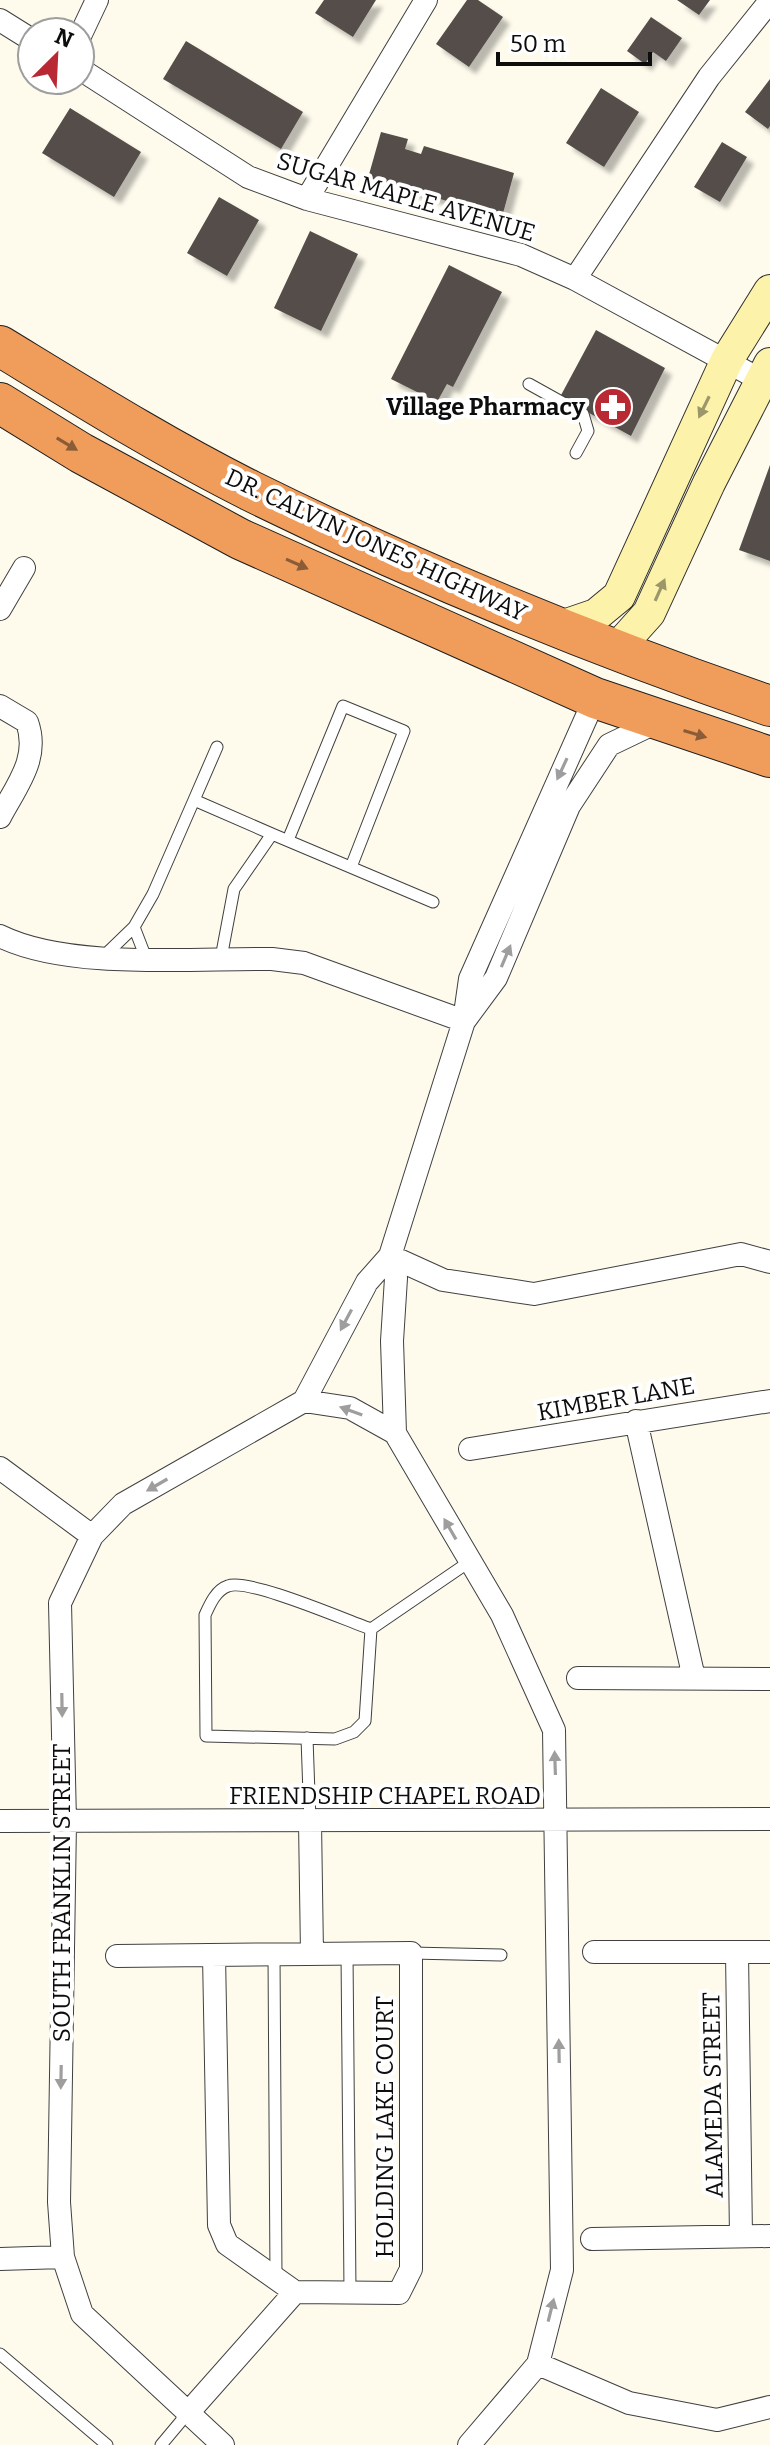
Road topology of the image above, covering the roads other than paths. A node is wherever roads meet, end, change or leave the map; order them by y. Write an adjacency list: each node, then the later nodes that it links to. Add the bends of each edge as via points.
1 (426, 0): 4 (street)
2 (770, 1): 5 (street, via 709,77)
3 (96, 79): 4 (street, SUGAR MAPLE AVENUE, via 248,177)
4 (307, 199): 5 (street, SUGAR MAPLE AVENUE, via 521,255)
5 (575, 279): 8 (street, SUGAR MAPLE AVENUE)
6 (770, 291): 8 (street)
7 (0, 346): 14 (highway, DR. CALVIN JONES HIGHWAY)
8 (727, 360): 10 (street, SUGAR MAPLE AVENUE); 18 (street, one-way to 18, via 619,596 596,615)
9 (0, 367): 14 (highway, via 208,483)
10 (767, 376): 19 (street, one-way to 10, via 649,613)
11 (529, 384): 13 (lane, via 583,414 588,431)
12 (0, 403): 16 (highway, DR. CALVIN JONES HIGHWAY, one-way to 16, via 240,539)
13 (576, 453)
14 (250, 490): 18 (highway, DR. CALVIN JONES HIGHWAY)
15 (24, 568): 17 (street)
16 (383, 604): 19 (highway, via 408,592 525,640 580,654); 20 (highway, DR. CALVIN JONES HIGHWAY)
17 (0, 609)
18 (558, 628): 19 (highway, DR. CALVIN JONES HIGHWAY)
19 (614, 652): 22 (highway, DR. CALVIN JONES HIGHWAY)
20 (595, 698): 23 (highway, DR. CALVIN JONES HIGHWAY); 24 (highway, via 634,692 673,697); 38 (street, one-way to 38, via 470,979)
21 (0, 706): 28 (street, via 27,722 33,740 29,764)
22 (770, 706)
23 (657, 722): 26 (highway, DR. CALVIN JONES HIGHWAY, one-way to 26); 38 (street, one-way to 23, via 496,978 569,806 609,745)
24 (770, 727)
25 (217, 747): 27 (lane)
26 (770, 757)
27 (194, 800): 29 (lane); 33 (lane)
28 (0, 817)
29 (272, 834): 30 (lane); 37 (lane, via 234,889)
30 (288, 840): 31 (lane); 31 (lane, via 343,706 404,731)
31 (351, 867): 32 (lane)
32 (433, 902)
33 (134, 927): 35 (lane); 36 (lane)
34 (0, 936): 35 (street, via 24,948)
35 (104, 956): 36 (street)
36 (146, 958): 37 (street)
37 (221, 958): 38 (street, via 304,963)
38 (464, 1021): 39 (street)
39 (390, 1256): 40 (street, via 443,1280 534,1294 741,1254); 41 (street, one-way to 41, via 367,1282); 44 (street, via 396,1278)
40 (770, 1262)
41 (304, 1401): 44 (street, one-way to 41, via 350,1408); 47 (street, SOUTH FRANKLIN STREET, one-way to 47, via 123,1504)
42 (770, 1401): 43 (street, KIMBER LANE)
43 (636, 1421): 45 (street, KIMBER LANE); 51 (street)
44 (395, 1433): 48 (street, one-way to 44)
45 (470, 1449)
46 (0, 1468): 47 (street)
47 (92, 1536): 57 (street, SOUTH FRANKLIN STREET, one-way to 57, via 60,1603)
48 (469, 1562): 49 (lane); 56 (street, one-way to 48, via 554,1730 502,1615)
49 (371, 1629): 53 (lane, via 365,1721 335,1739); 53 (lane, via 250,1585 228,1586 213,1598 205,1615 206,1736)
50 (578, 1678): 51 (street)
51 (694, 1678): 52 (street)
52 (770, 1679)
53 (307, 1738): 58 (lane)
54 (770, 1819): 56 (street, FRIENDSHIP CHAPEL ROAD)
55 (0, 1821): 57 (street, FRIENDSHIP CHAPEL ROAD)
56 (557, 1821): 58 (street, FRIENDSHIP CHAPEL ROAD); 78 (street, one-way to 56, via 562,2270)
57 (65, 1822): 58 (street, FRIENDSHIP CHAPEL ROAD); 72 (street, SOUTH FRANKLIN STREET, one-way to 72, via 59,2202)
58 (310, 1822): 65 (street)
59 (594, 1952): 63 (street)
60 (770, 1952): 63 (street)
61 (347, 1953): 62 (street); 65 (street); 76 (lane)
62 (411, 1953): 67 (lane); 76 (street, HOLDING LAKE COURT, via 411,2269 399,2293)
63 (737, 1953): 69 (street, ALAMEDA STREET)
64 (274, 1954): 65 (street); 66 (street); 74 (lane)
65 (312, 1954)
66 (214, 1955): 68 (street); 74 (street, via 219,2225 227,2244)
67 (501, 1955)
68 (117, 1956)
69 (741, 2236): 70 (street); 71 (street)
70 (770, 2236)
71 (592, 2239)
72 (63, 2257): 73 (street); 80 (street, SOUTH FRANKLIN STREET, via 82,2314)
73 (0, 2259)
74 (276, 2279): 75 (street)
75 (295, 2292): 76 (street, HOLDING LAKE COURT); 80 (street)
76 (350, 2292)
77 (0, 2355): 81 (lane)
78 (538, 2364): 79 (street, via 629,2403 717,2420); 84 (street)
79 (770, 2407)
80 (187, 2414): 82 (lane); 83 (street, SOUTH FRANKLIN STREET)
81 (107, 2445)
82 (161, 2445)
83 (223, 2445)
84 (469, 2445)

